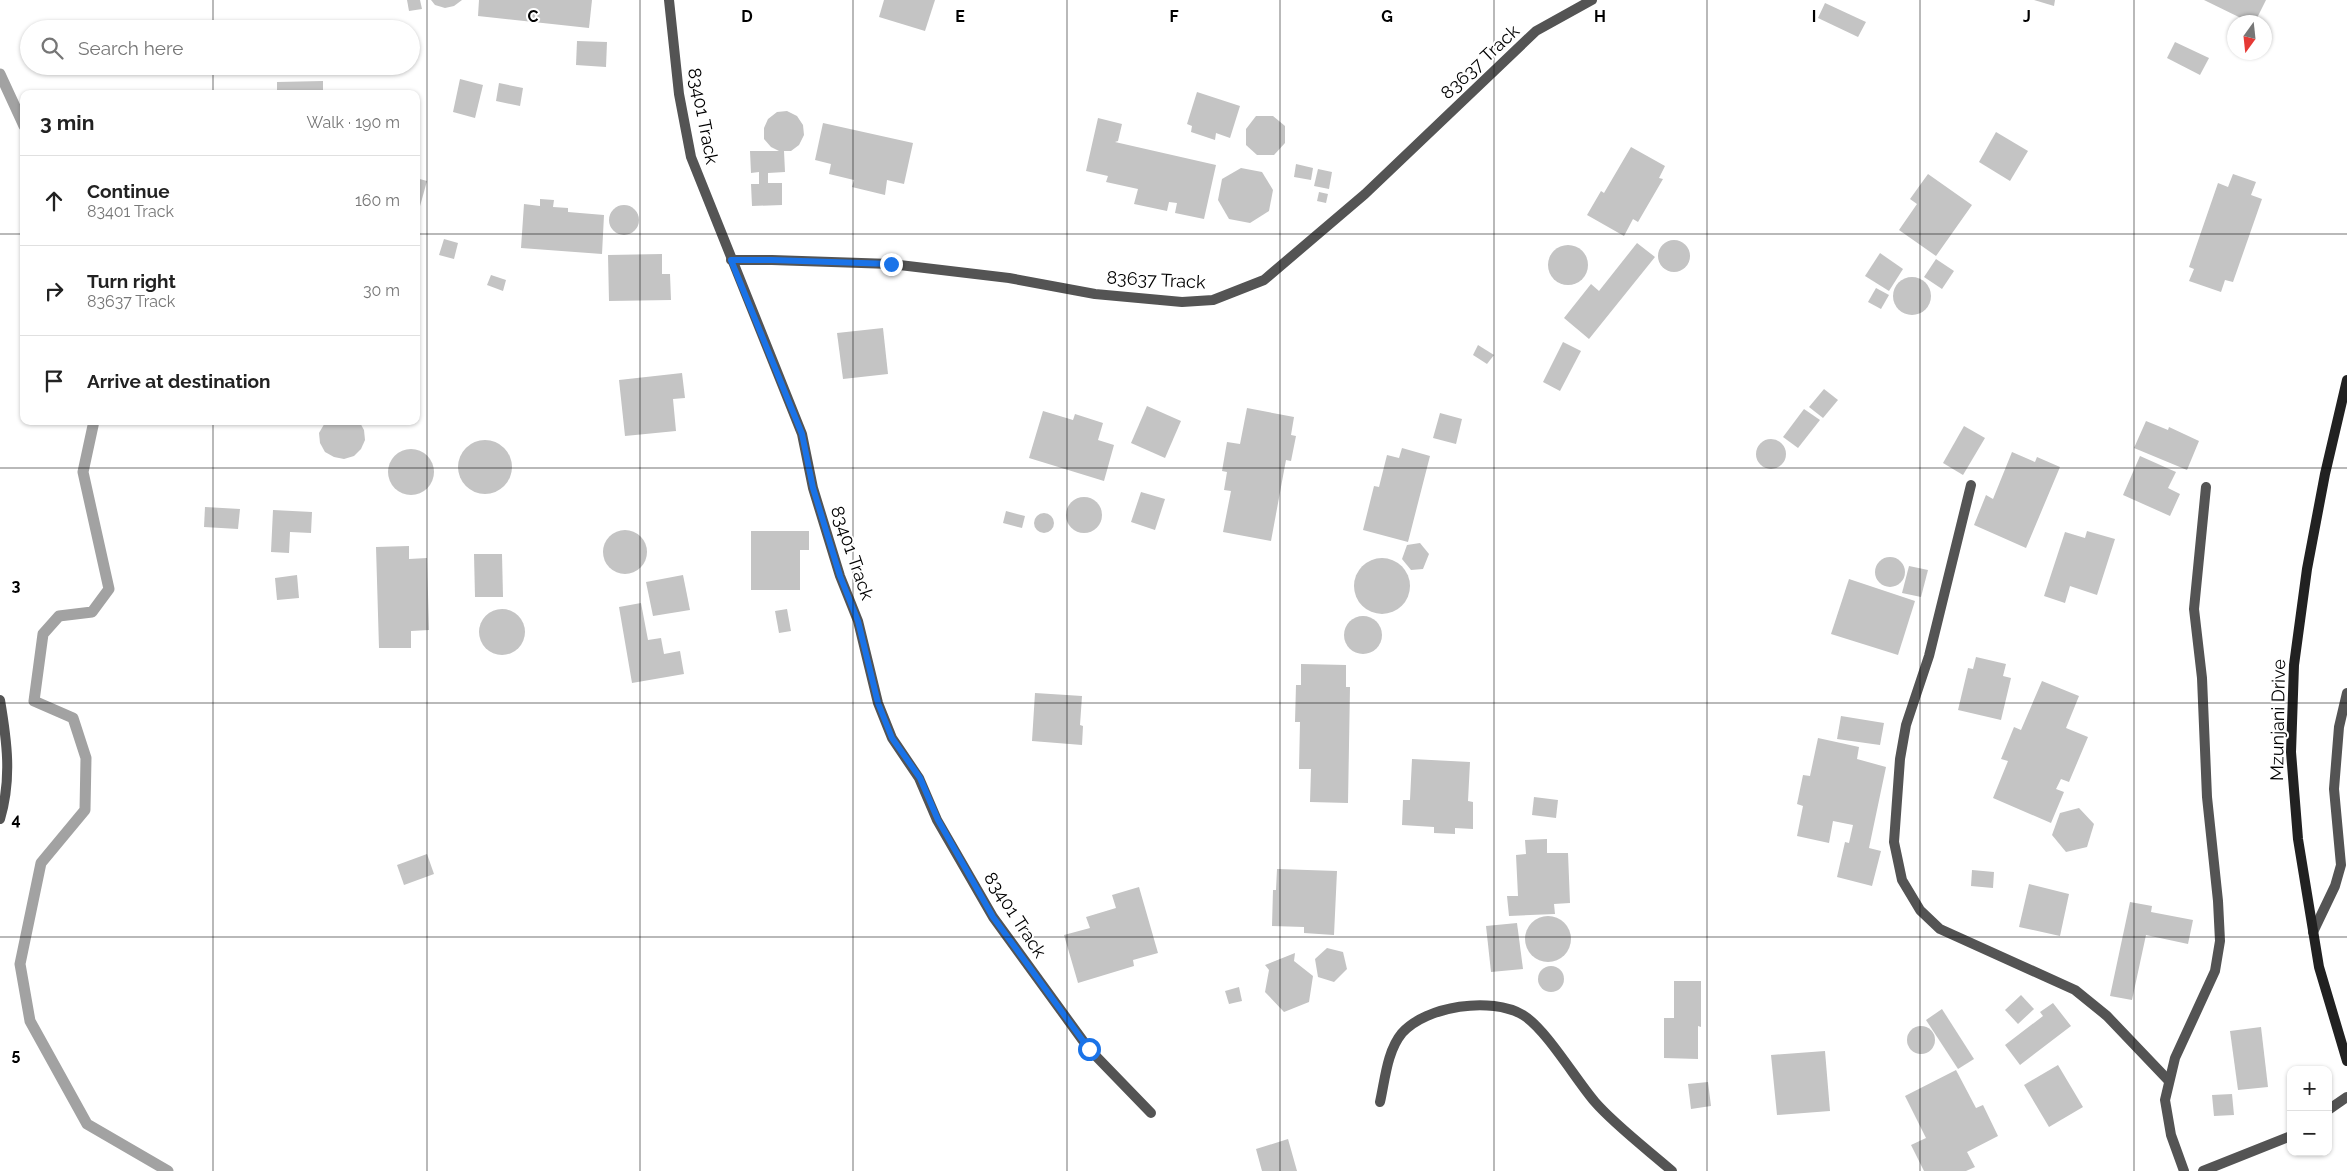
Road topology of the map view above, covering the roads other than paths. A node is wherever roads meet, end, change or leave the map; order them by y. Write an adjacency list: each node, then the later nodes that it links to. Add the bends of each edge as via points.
1 (669, 0): 3 (street, 83401 Track, via 679,94 691,157)
2 (1592, 0): 3 (street, 83637 Track, via 1536,31 1365,194 1264,280 1212,300 1182,302 1095,294 1009,278 891,264)
3 (731, 260): 16 (street, 83401 Track, via 802,434 816,497 840,576 858,621 878,703 892,738 920,778 938,820 993,917 1089,1049)
4 (2347, 380): 10 (main road, Mzunjani Drive, via 2307,569 2294,665 2290,752 2298,839)
5 (1971, 485): 12 (street, via 1929,656 1906,725 1900,759 1894,842 1902,880 1920,910 1940,928 2075,990 2106,1016)
6 (2206, 487): 12 (street, via 2194,609 2202,678 2207,797 2220,941 2215,971 2175,1058)
7 (2347, 693): 10 (street, via 2339,727 2334,789 2341,865 2335,886)
8 (0, 700): 9 (street, via 9,772 7,798)
9 (0, 819)
10 (2313, 932): 11 (main road, Mzunjani Drive, via 2319,967)
11 (2347, 1061)
12 (2169, 1081): 19 (street, via 2166,1114)
13 (2347, 1097): 15 (street)
14 (1380, 1102): 18 (street, via 1392,1052 1402,1034 1417,1020 1450,1008 1486,1004 1506,1008 1524,1015 1596,1104)
15 (2332, 1107)
16 (1151, 1113)
17 (2287, 1138): 20 (street)
18 (1672, 1171)
19 (2184, 1171)
20 (2203, 1171)

